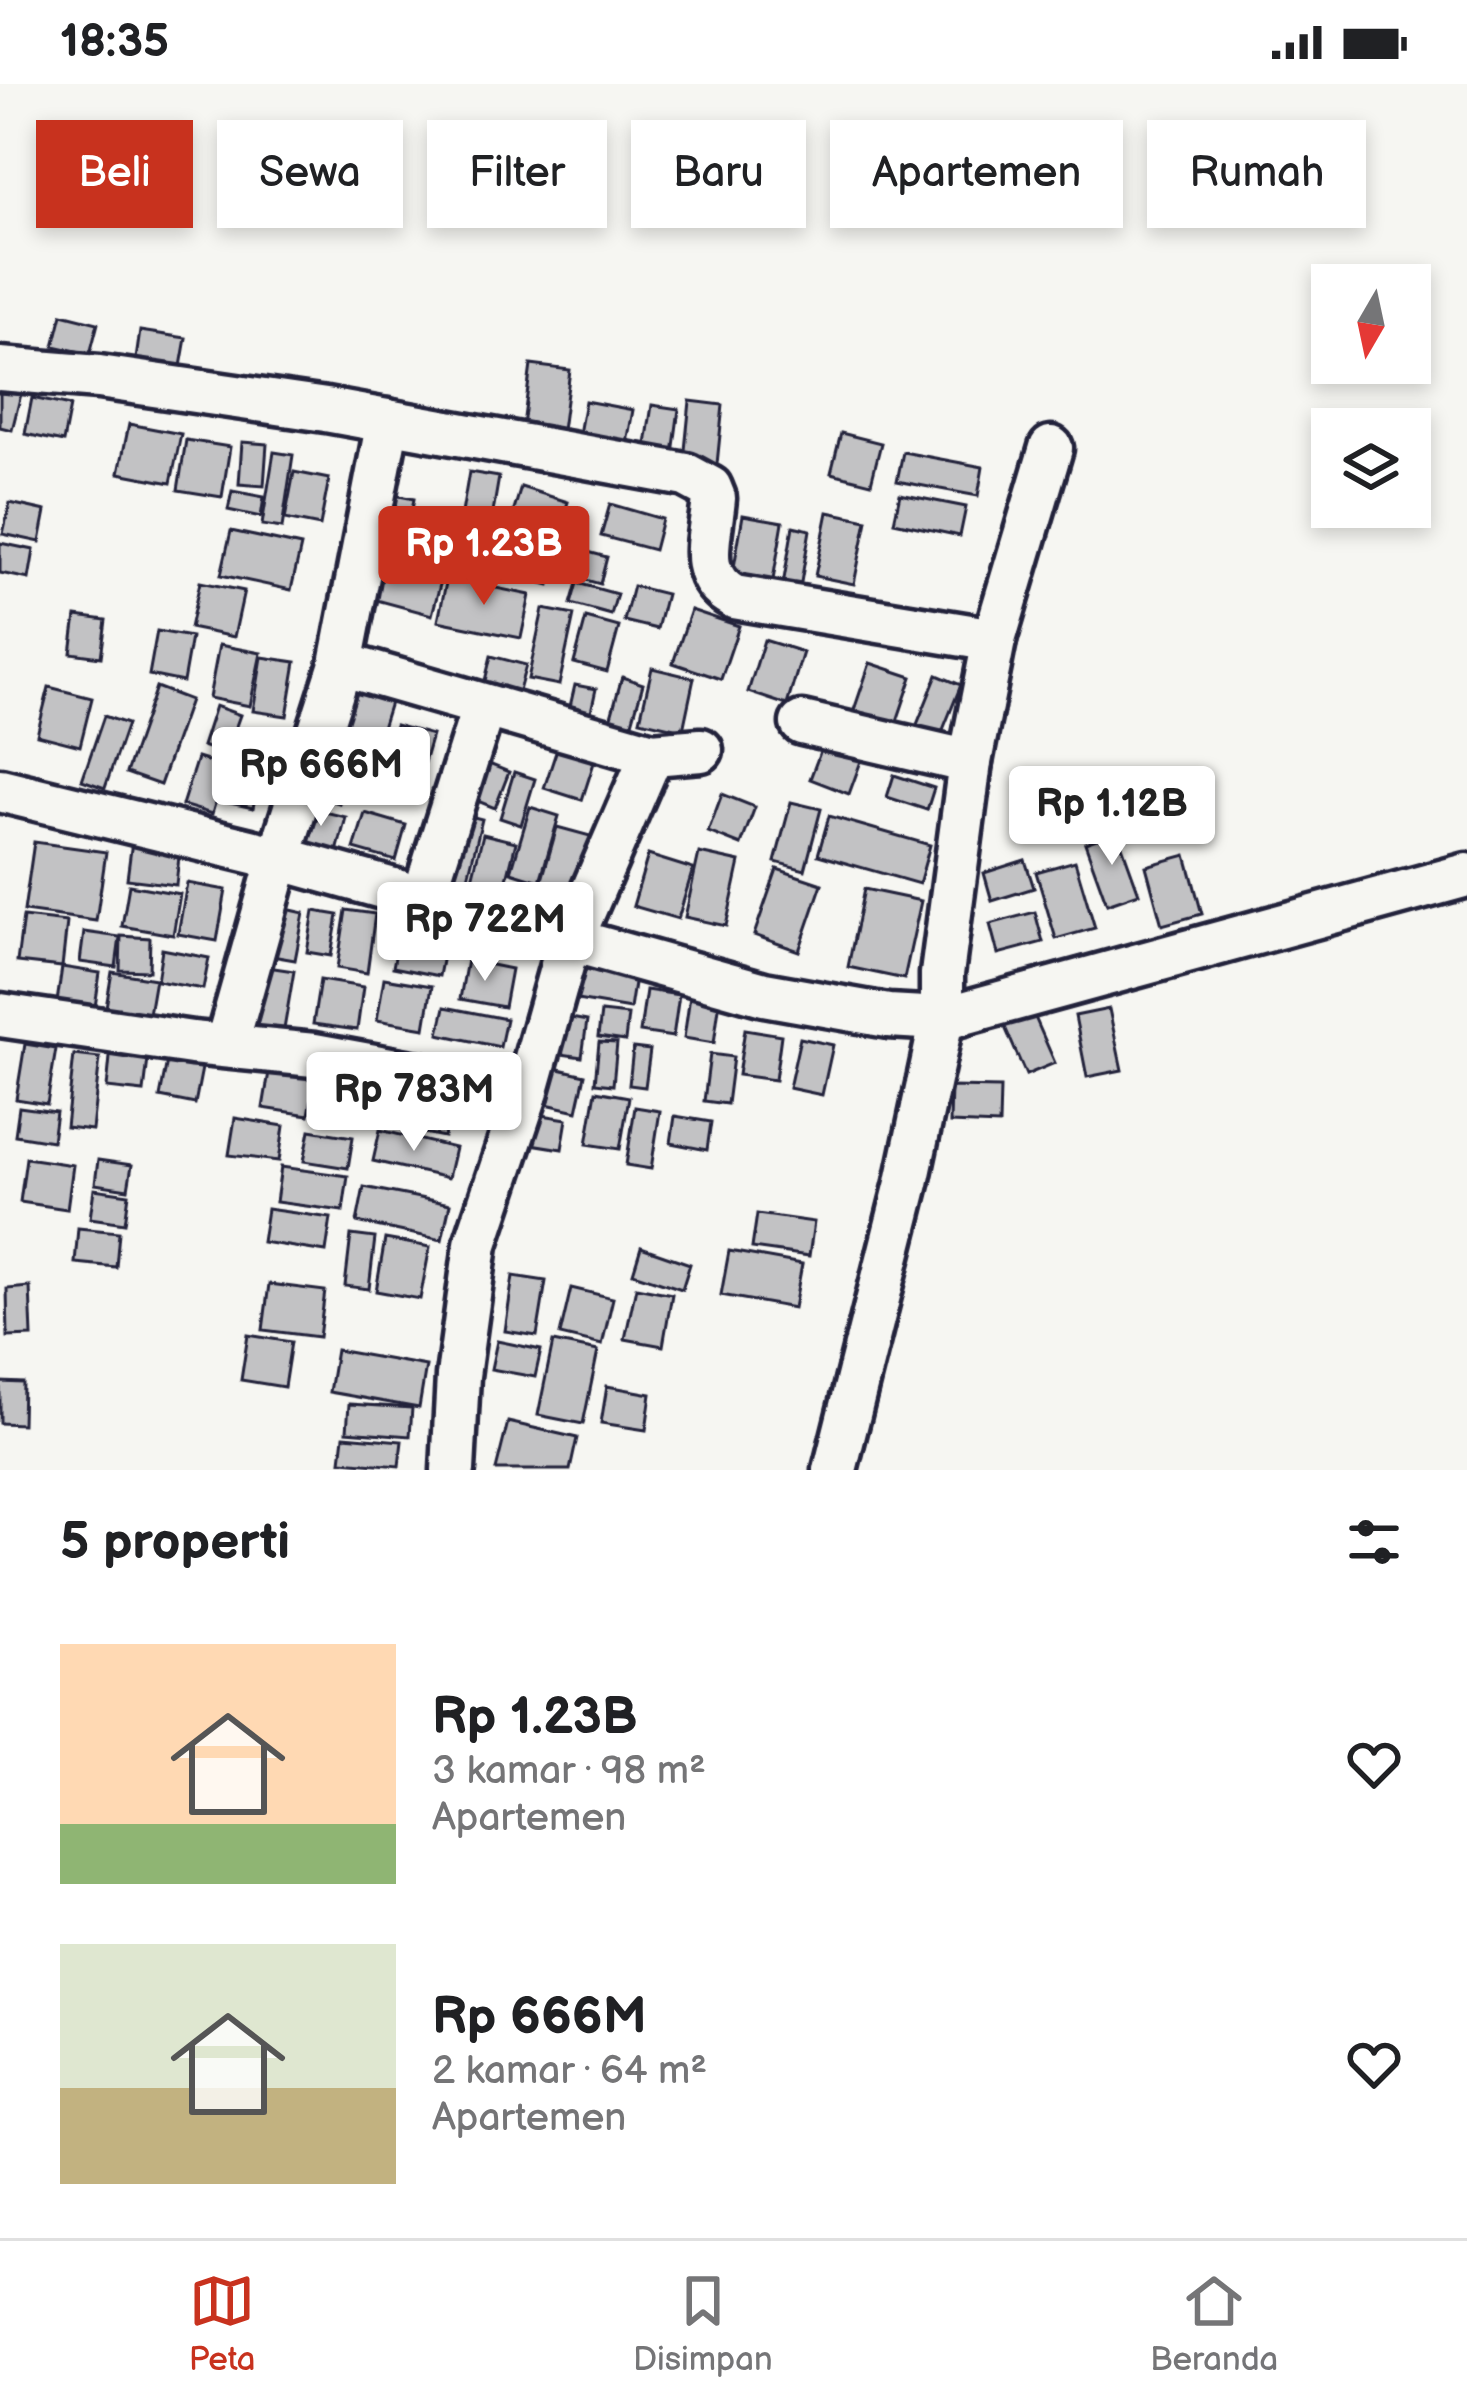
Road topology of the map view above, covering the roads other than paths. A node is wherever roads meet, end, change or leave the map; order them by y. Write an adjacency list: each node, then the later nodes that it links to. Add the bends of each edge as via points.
1 (0, 369): 2 (street, via 100,376)
2 (388, 421): 4 (street, via 686,476 714,498 708,571 717,588); 5 (street)
3 (1052, 448): 4 (street)
4 (994, 640): 10 (street)
5 (341, 664): 6 (street); 12 (street)
6 (483, 708): 9 (street); 14 (street)
7 (802, 723): 10 (street)
8 (700, 750): 9 (street)
9 (652, 754): 15 (street)
10 (970, 763): 17 (street)
11 (0, 790): 12 (street)
12 (279, 858): 14 (street); 18 (street)
13 (1467, 875): 17 (street)
14 (423, 899): 15 (street)
15 (571, 938): 17 (street, via 764,994); 19 (street)
16 (0, 1015): 18 (street)
17 (942, 1019): 21 (street)
18 (227, 1043): 19 (street)
19 (526, 1094): 20 (street, via 476,1244)
20 (453, 1470)
21 (835, 1470)

